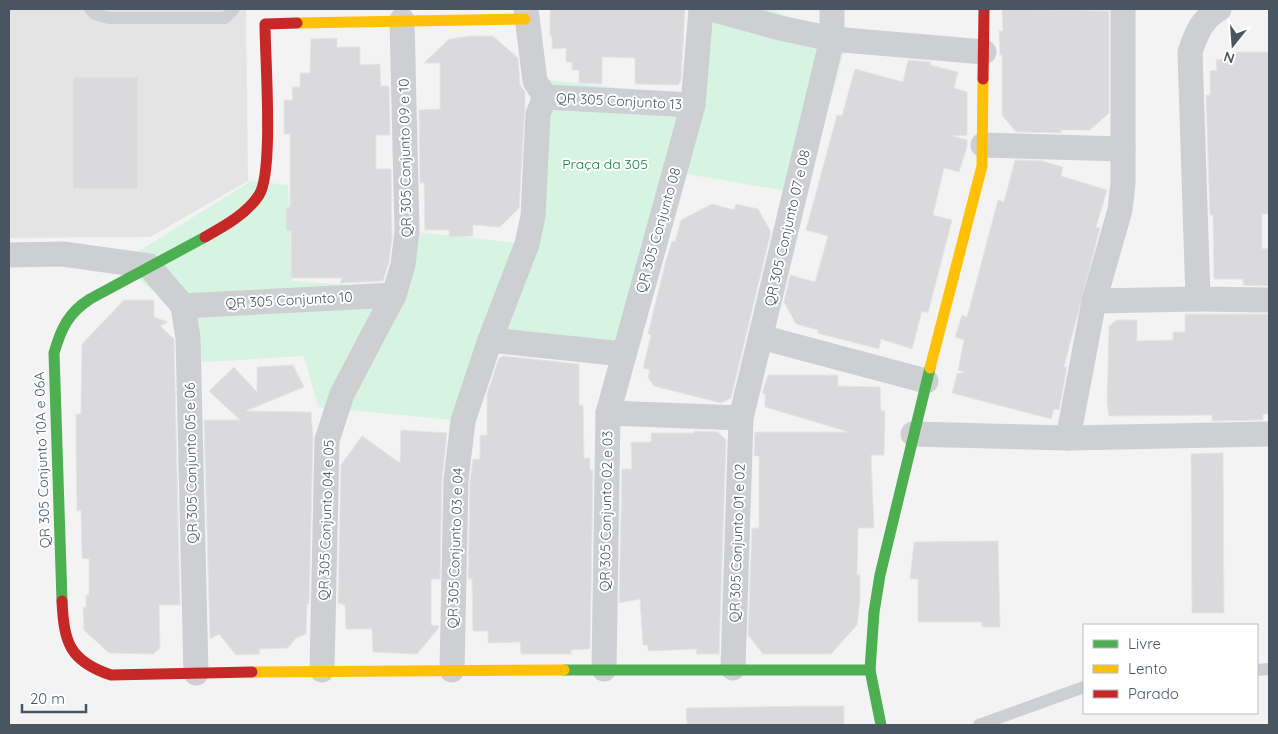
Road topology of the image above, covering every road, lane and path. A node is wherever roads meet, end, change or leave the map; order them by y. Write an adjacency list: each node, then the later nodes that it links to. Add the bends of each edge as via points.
1 (90, 9): 2 (lane, via 109,18 225,18)
2 (234, 9)
3 (701, 9): 15 (street, QR 305 Conjunto 08)
4 (711, 9): 12 (street)
5 (832, 9): 12 (street, QR 305 Conjunto 07 e 08)
6 (984, 9): 13 (street)
7 (1123, 9): 17 (street)
8 (1218, 9): 21 (street, via 1208,15 1190,52)
9 (525, 14): 11 (street); 14 (street, via 535,81)
10 (265, 16): 11 (street); 19 (street, QR 305 Conjunto 10A e 06A, via 267,160 259,195 230,220)
11 (402, 20): 20 (street, QR 305 Conjunto 09 e 10, via 407,231 403,265)
12 (832, 39): 13 (street); 25 (street, QR 305 Conjunto 07 e 08)
13 (984, 52): 16 (street)
14 (545, 97): 15 (street, QR 305 Conjunto 13); 26 (street, QR 305 Conjunto 03 e 04, via 538,114 533,216 527,244)
15 (694, 105): 27 (street, QR 305 Conjunto 08)
16 (982, 144): 17 (street); 28 (street, via 979,182)
17 (1123, 149): 23 (street, via 1120,210)
18 (9, 255): 19 (street, via 62,254)
19 (149, 266): 24 (street); 39 (street, QR 305 Conjunto 10A e 06A, via 84,302 60,332 54,353 63,626 68,646 92,669 112,675)
20 (394, 295): 24 (street, QR 305 Conjunto 10); 35 (street, QR 305 Conjunto 04 e 05, via 342,394 326,440)
21 (1198, 299): 22 (street); 23 (street)
22 (1269, 300)
23 (1094, 301): 33 (street)
24 (183, 306): 39 (street, QR 305 Conjunto 05 e 06, via 190,371)
25 (761, 337): 28 (street); 30 (street, QR 305 Conjunto 07 e 08)
26 (490, 340): 27 (street); 36 (street, QR 305 Conjunto 03 e 04, via 463,421 456,480)
27 (623, 354): 29 (street, QR 305 Conjunto 02 e 03)
28 (926, 381): 31 (street)
29 (608, 413): 30 (street); 37 (street, QR 305 Conjunto 02 e 03)
30 (741, 418): 34 (street, QR 305 Conjunto 01 e 02)
31 (913, 434): 33 (street); 38 (street, via 880,575)
32 (1269, 434): 33 (street)
33 (1068, 438)
34 (733, 668): 37 (street); 38 (street)
35 (322, 670): 36 (street); 39 (street)
36 (452, 670): 37 (street)
37 (604, 670)
38 (870, 670): 41 (street)
39 (196, 673)
40 (1083, 687): 42 (lane)
41 (881, 725)
42 (979, 725)

